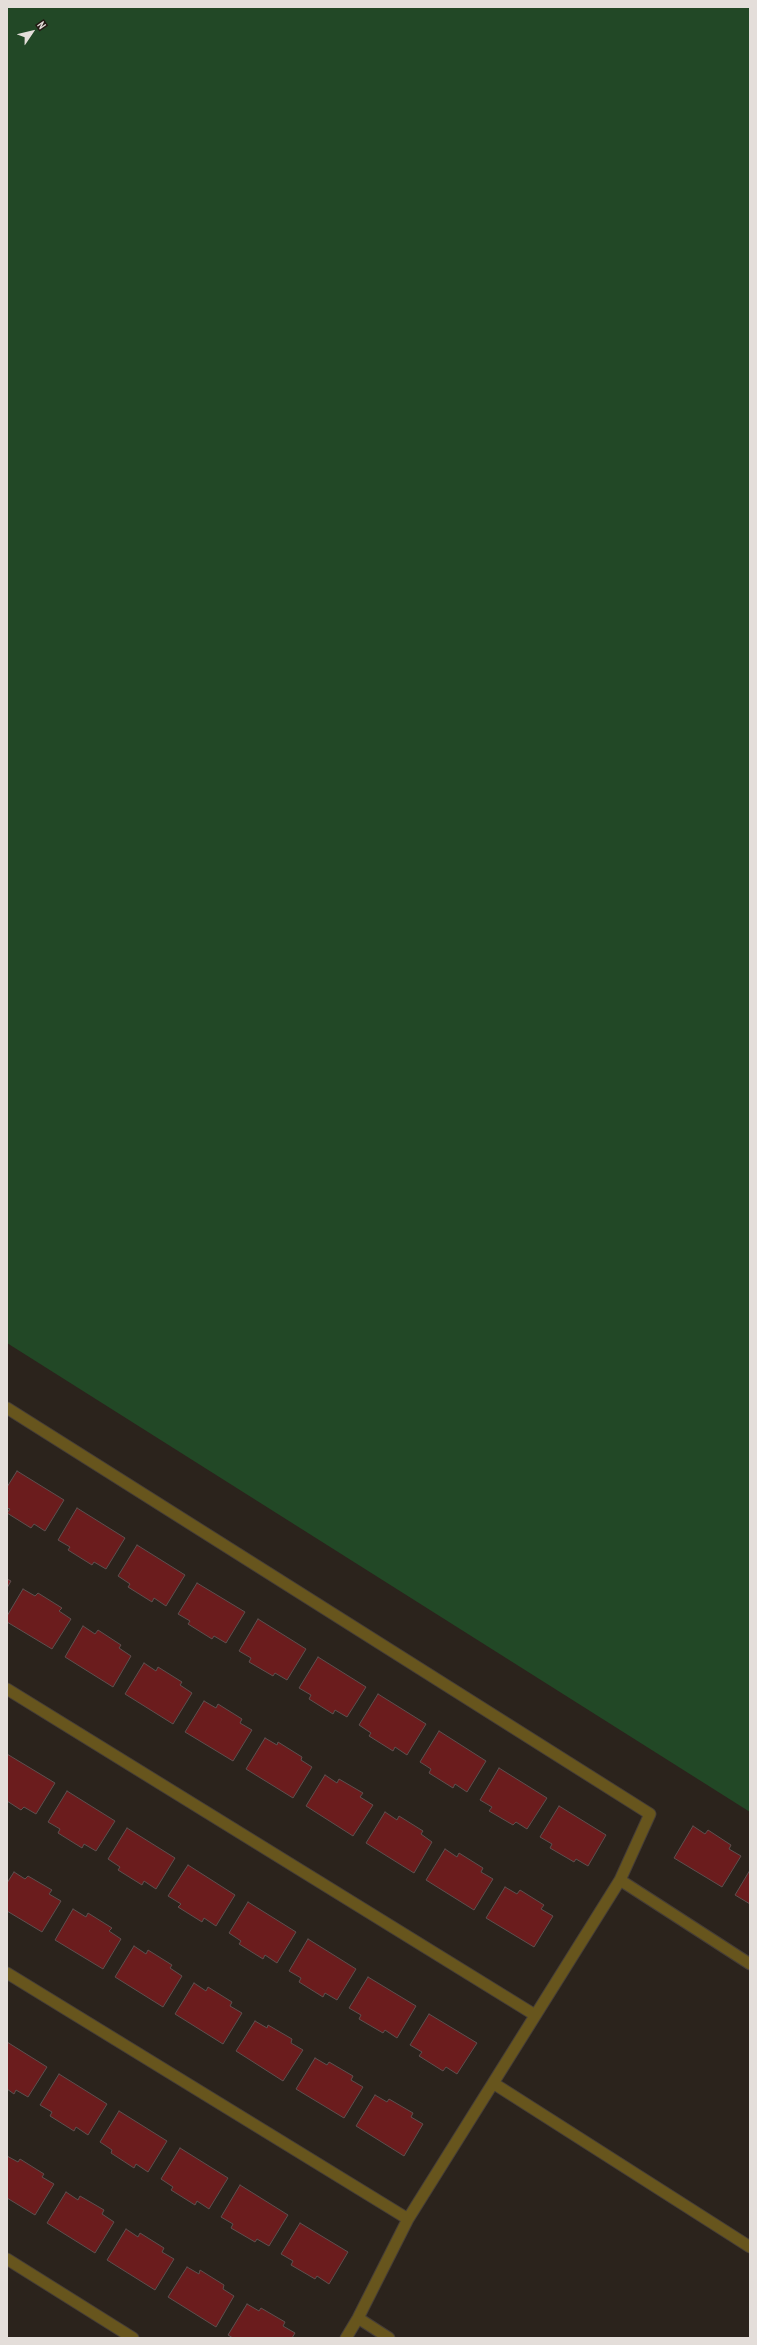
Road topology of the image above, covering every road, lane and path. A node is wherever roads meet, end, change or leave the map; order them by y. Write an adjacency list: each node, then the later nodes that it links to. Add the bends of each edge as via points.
1 (7, 1408): 3 (street, via 650,1814)
2 (7, 1689): 6 (street)
3 (620, 1880): 4 (street); 6 (street)
4 (750, 1964)
5 (7, 1972): 8 (street)
6 (535, 2015): 7 (street)
7 (492, 2083): 8 (street); 9 (street)
8 (408, 2219): 11 (street)
9 (750, 2247)
10 (7, 2258): 12 (street)
11 (358, 2318): 13 (street); 14 (street)
12 (133, 2338)
13 (346, 2338)
14 (390, 2338)

